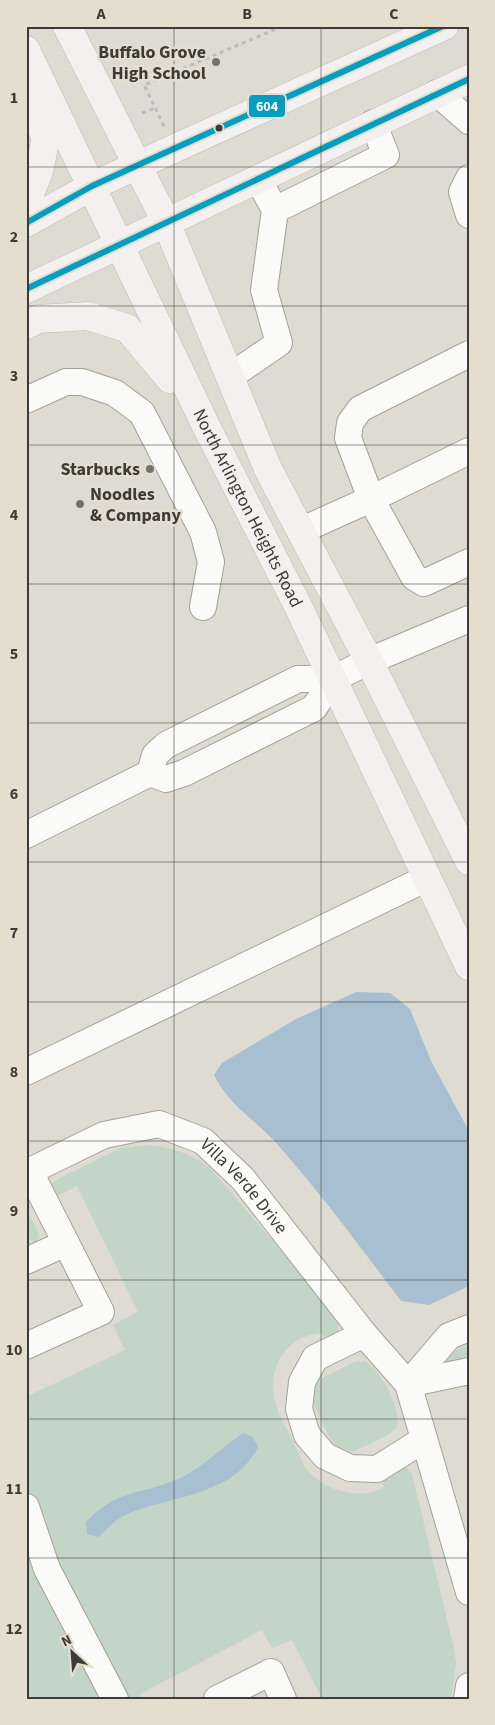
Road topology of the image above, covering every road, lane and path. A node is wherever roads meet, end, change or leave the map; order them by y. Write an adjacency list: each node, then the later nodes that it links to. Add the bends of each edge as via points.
1 (67, 26): 11 (main road, North Arlington Heights Road)
2 (283, 26): 8 (path, via 144,85)
3 (444, 26): 11 (main road)
4 (27, 52): 14 (main road, North Arlington Heights Road)
5 (469, 79): 6 (main road)
6 (438, 93): 9 (street); 10 (main road)
7 (26, 94): 15 (main road, via 46,138 39,171)
8 (155, 108)
9 (469, 121)
10 (373, 123): 12 (main road); 16 (street, via 386,154)
11 (138, 166): 14 (main road); 18 (main road, North Arlington Heights Road)
12 (258, 178): 16 (street); 18 (main road)
13 (469, 178): 17 (street, via 462,192)
14 (92, 186): 19 (main road); 20 (main road, North Arlington Heights Road)
15 (26, 204)
16 (275, 210): 24 (street, via 264,290 279,342)
17 (469, 215)
18 (166, 222): 20 (main road); 24 (main road, North Arlington Heights Road)
19 (26, 223)
20 (118, 245): 21 (main road); 26 (main road, North Arlington Heights Road)
21 (26, 289)
22 (26, 325): 26 (main road, via 38,320 88,316 127,328 149,351)
23 (469, 354): 28 (street, via 360,409 350,423 348,438)
24 (231, 376): 29 (main road, North Arlington Heights Road, via 268,469)
25 (26, 400): 31 (street, via 66,382 82,382 115,393 142,413 202,532 211,562)
26 (206, 426): 34 (main road, North Arlington Heights Road)
27 (469, 451): 28 (street)
28 (371, 499): 29 (street); 30 (street, via 414,577 424,583)
29 (300, 532): 33 (main road, North Arlington Heights Road)
30 (469, 562)
31 (203, 607)
32 (469, 619): 33 (street)
33 (369, 661): 34 (street); 36 (main road, North Arlington Heights Road)
34 (333, 679): 35 (street, via 314,708 184,773 166,779 150,773); 37 (main road, North Arlington Heights Road)
35 (26, 835)
36 (467, 853)
37 (426, 878): 38 (main road, North Arlington Heights Road); 39 (street)
38 (469, 966)
39 (27, 1071)
40 (28, 1173): 41 (street); 44 (street, Villa Verde Drive, via 104,1135 159,1124 203,1141 243,1179)
41 (66, 1242): 42 (street); 45 (street, via 101,1312)
42 (26, 1262)
43 (469, 1328): 47 (street, via 449,1336)
44 (364, 1334): 47 (street, Villa Verde Drive); 48 (street, via 315,1358 302,1382 299,1409 307,1436 325,1456 350,1468 378,1469)
45 (26, 1346)
46 (469, 1371): 47 (street)
47 (408, 1384): 48 (street, Villa Verde Drive)
48 (423, 1440): 50 (street, Villa Verde Drive)
49 (26, 1507): 52 (street, via 47,1569)
50 (469, 1592)
51 (469, 1686): 55 (street)
52 (115, 1699)
53 (217, 1699): 54 (street, via 271,1672)
54 (283, 1699)
55 (467, 1699)

